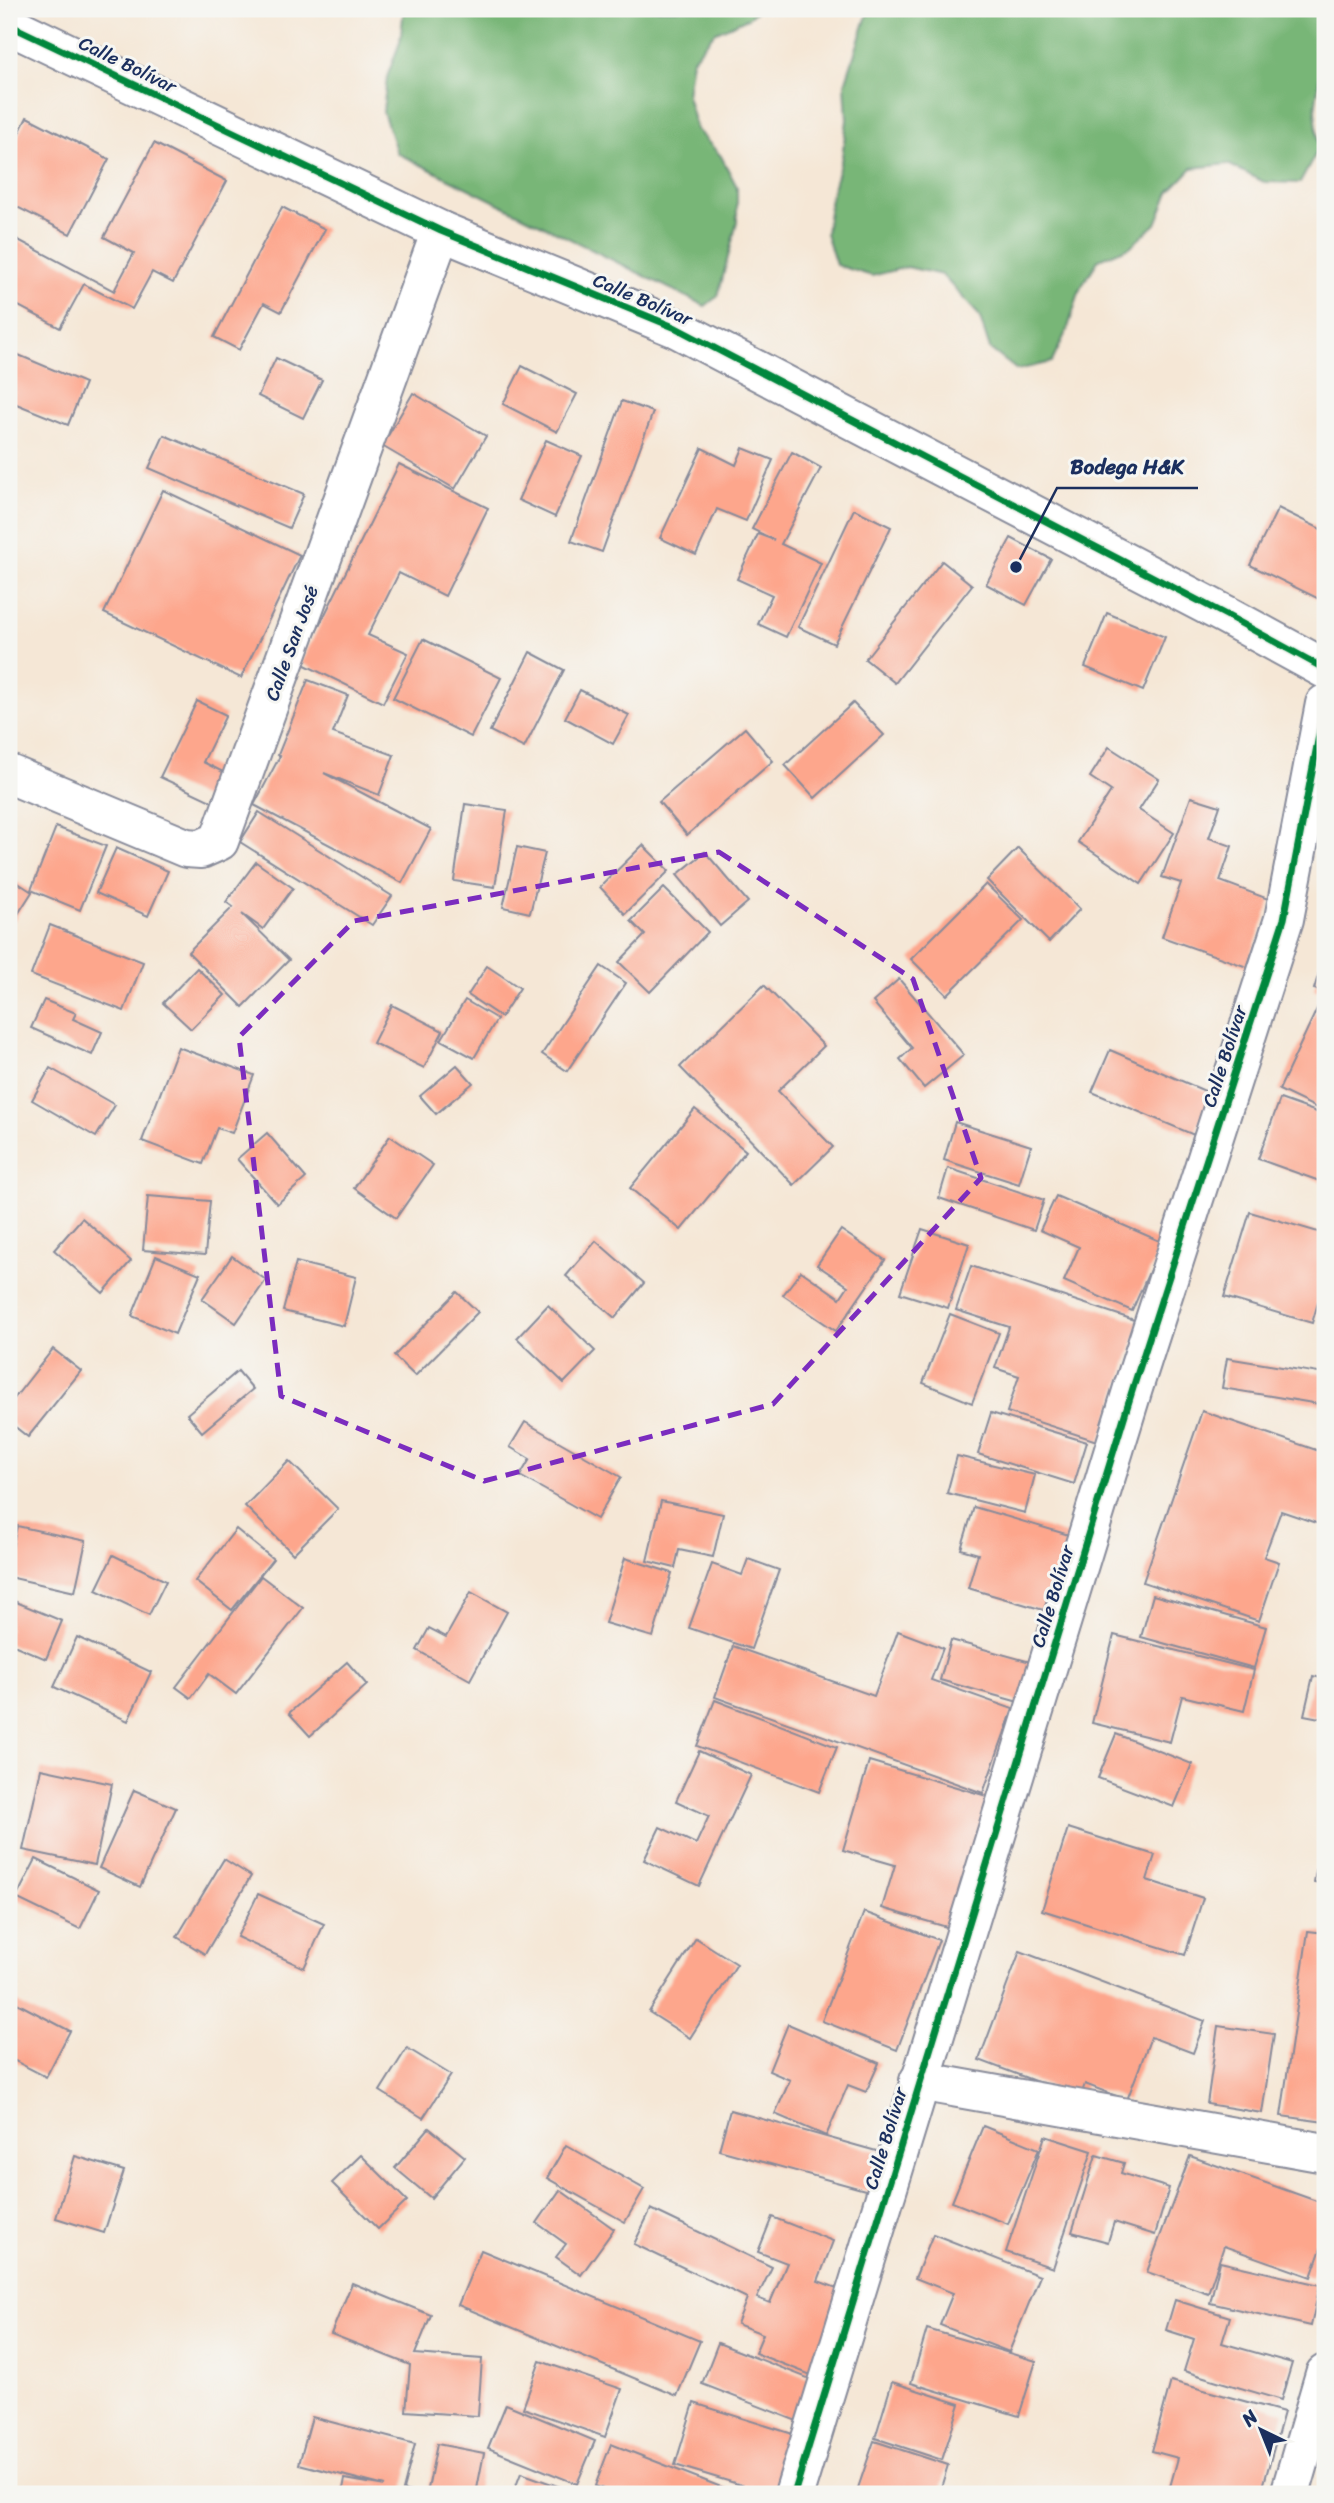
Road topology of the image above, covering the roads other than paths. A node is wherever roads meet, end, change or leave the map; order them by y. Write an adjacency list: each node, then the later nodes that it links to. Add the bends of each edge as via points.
1 (9, 24): 2 (street, Calle Bolívar)
2 (441, 231): 3 (street, Calle Bolívar, via 676,328); 5 (street, Calle San José, via 219,841 201,849 186,848)
3 (1325, 669)
4 (1325, 704): 6 (street, Calle Bolívar, via 1284,919)
5 (9, 774)
6 (919, 2081): 7 (street); 9 (street, Calle Bolívar)
7 (1325, 2153)
8 (1325, 2374): 10 (street)
9 (794, 2494)
10 (1290, 2494)

